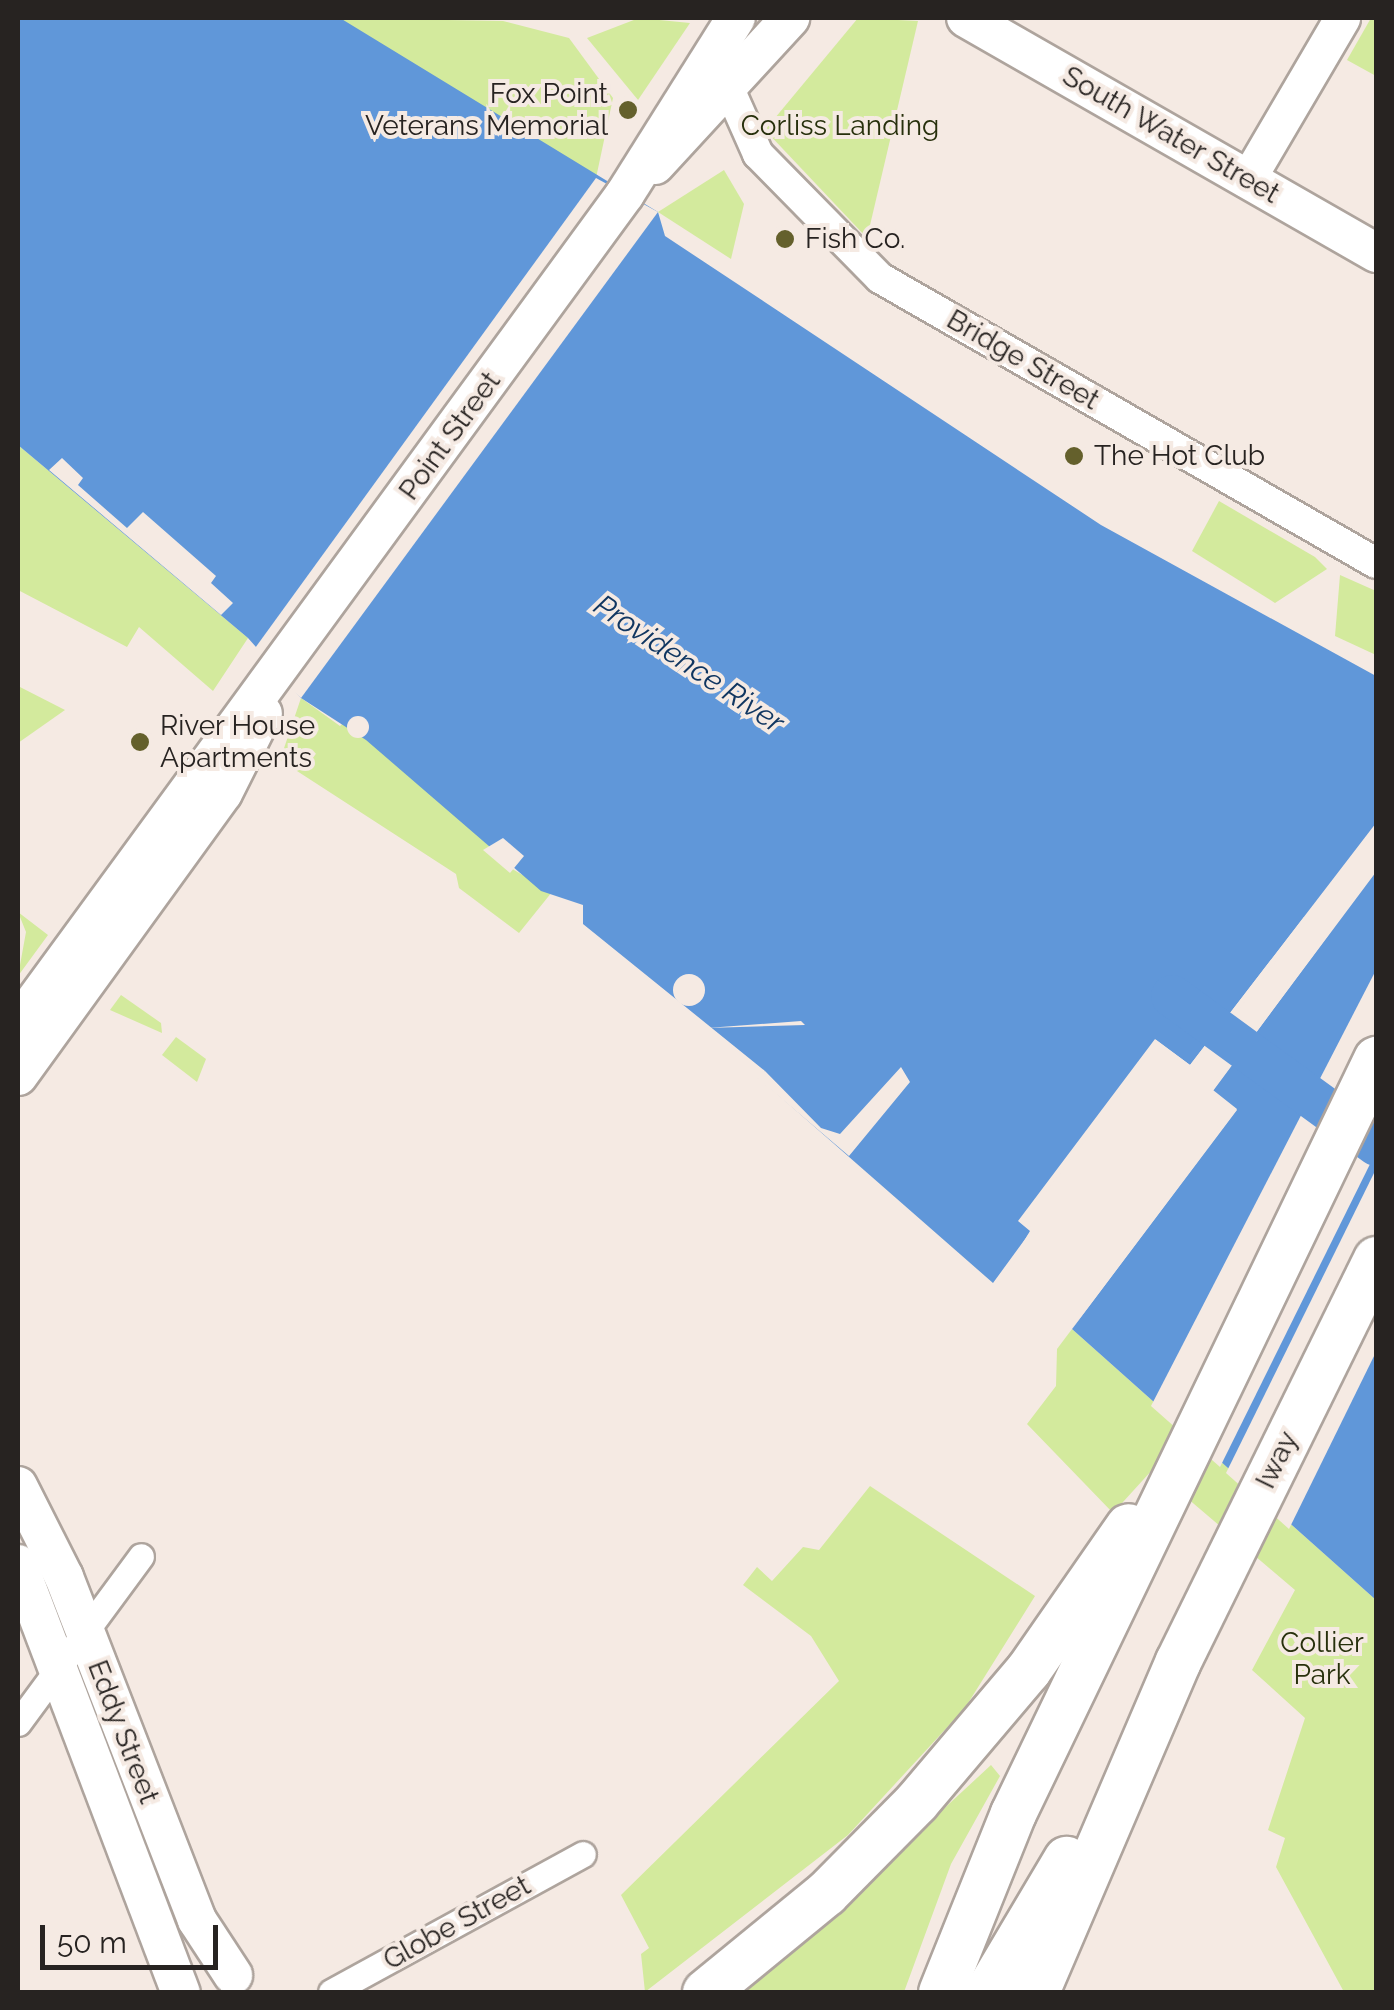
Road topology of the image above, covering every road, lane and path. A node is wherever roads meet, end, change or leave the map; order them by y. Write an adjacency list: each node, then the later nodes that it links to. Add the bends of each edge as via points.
1 (736, 18): 7 (main road)
2 (790, 18): 5 (main road)
3 (966, 18): 6 (main road, South Water Street)
4 (1342, 18): 6 (main road)
5 (730, 92): 7 (main road); 9 (street, Bridge Street, via 758,154 880,278)
6 (1247, 180): 8 (main road, South Water Street)
7 (625, 194): 10 (main road, Point Street)
8 (1376, 253)
9 (1376, 562)
10 (274, 677): 11 (main road, Point Street); 13 (main road, Point Street, via 223,793)
11 (18, 1024)
12 (1376, 1059): 18 (highway, via 1190,1438)
13 (18, 1076)
14 (1376, 1259): 21 (highway, Iway)
15 (18, 1486): 19 (main road, Eddy Street)
16 (141, 1556): 19 (street)
17 (18, 1564): 20 (main road, Eddy Street)
18 (1090, 1615): 26 (highway, via 886,1833); 29 (highway)
19 (85, 1632): 20 (street); 25 (main road, Eddy Street, via 189,1902)
20 (40, 1642): 22 (street); 24 (main road, Eddy Street)
21 (1178, 1661): 30 (highway); 31 (highway)
22 (18, 1723)
23 (583, 1854): 28 (street, Globe Street)
24 (134, 1869): 25 (main road, via 165,1920); 27 (main road, Eddy Street)
25 (243, 1984)
26 (708, 1989)
27 (181, 1992)
28 (331, 1992)
29 (941, 1992)
30 (987, 1992)
31 (1036, 1992)

